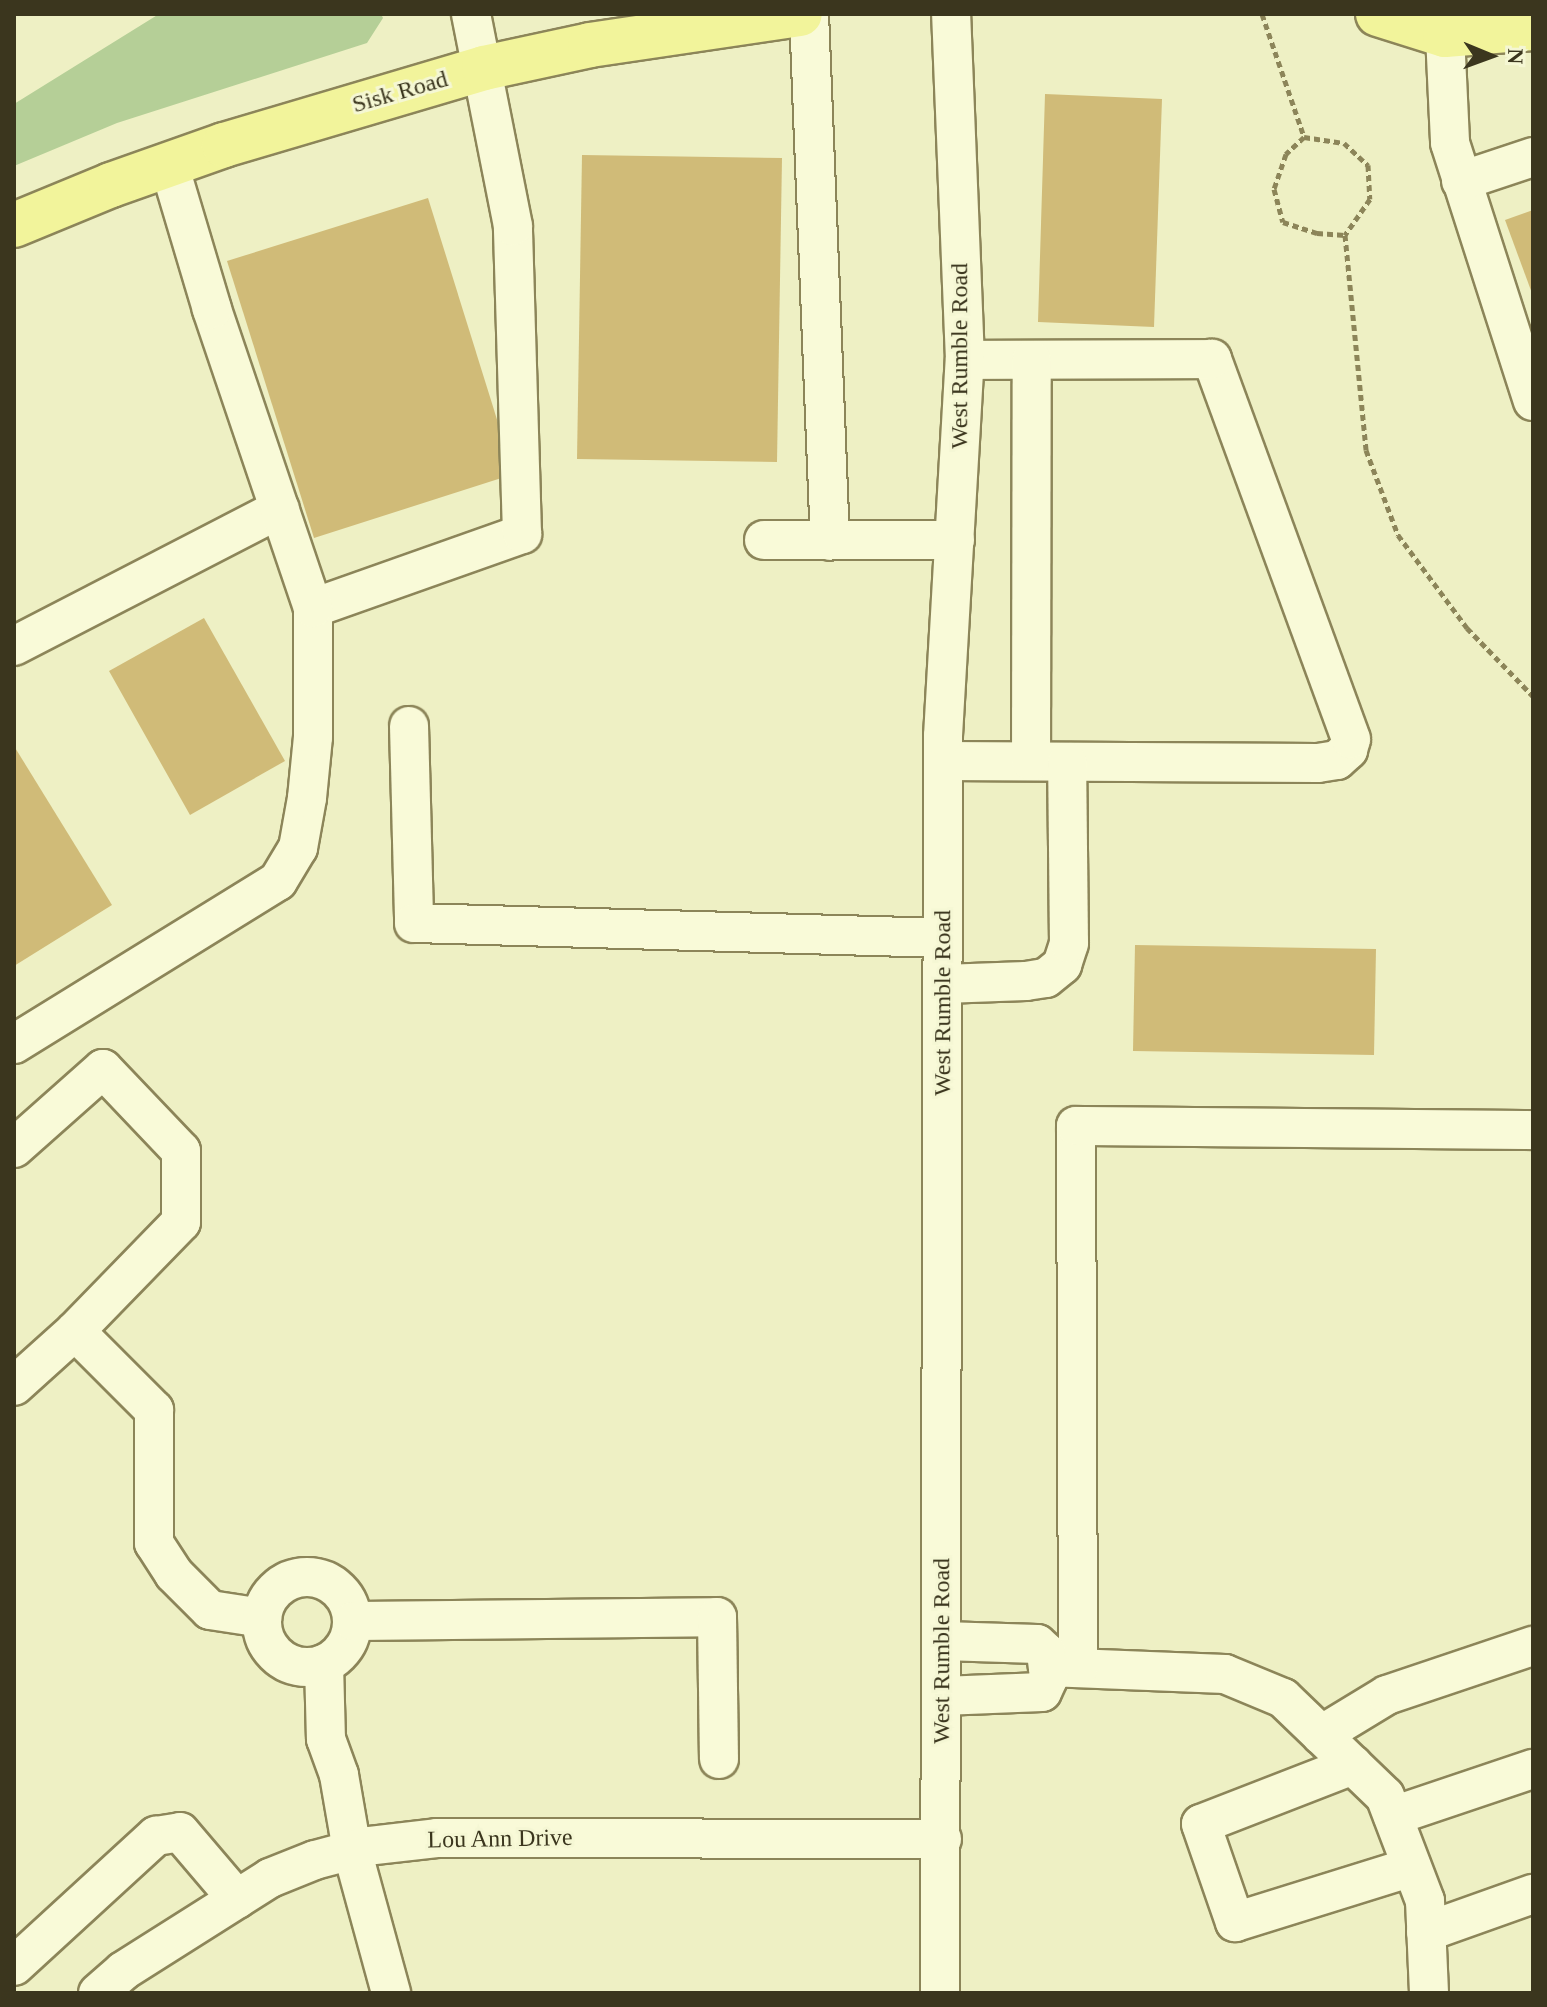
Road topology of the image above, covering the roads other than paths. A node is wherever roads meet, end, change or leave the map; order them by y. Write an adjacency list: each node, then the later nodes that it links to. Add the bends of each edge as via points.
1 (471, 14): 8 (street)
2 (800, 14): 8 (main road, Sisk Road, via 590,45)
3 (809, 14): 19 (street)
4 (951, 14): 13 (street, West Rumble Road)
5 (1378, 14): 7 (main road)
6 (1533, 28): 7 (main road)
7 (1445, 35): 11 (street, via 1450,143)
8 (484, 68): 10 (main road, Sisk Road); 20 (street, via 513,226 522,534)
9 (1533, 157): 11 (street)
10 (169, 165): 12 (main road, Sisk Road); 16 (street)
11 (1461, 181): 15 (street)
12 (14, 225)
13 (965, 360): 14 (street); 18 (street, West Rumble Road)
14 (1032, 360): 24 (street); 24 (street, via 1212,359 1351,739 1337,760 1318,763)
15 (1533, 401)
16 (280, 509): 20 (street); 21 (street)
17 (764, 540): 19 (street)
18 (955, 540): 19 (street); 23 (street, West Rumble Road)
19 (830, 541)
20 (313, 608): 27 (street, via 313,737 307,798 298,848 278,881)
21 (14, 646)
22 (409, 726): 25 (street, via 414,923)
23 (943, 761): 24 (street); 25 (street, West Rumble Road)
24 (1049, 762): 26 (street, via 1069,943 1062,965 1046,978)
25 (943, 938): 26 (street, West Rumble Road)
26 (943, 984): 34 (street, West Rumble Road)
27 (14, 1044)
28 (1533, 1130): 37 (street, via 1076,1126)
29 (14, 1148): 30 (street, via 103,1069 181,1151 181,1222)
30 (75, 1331): 31 (street); 32 (street, via 154,1410 154,1543 174,1574 210,1610)
31 (14, 1386)
32 (262, 1618): 33 (street, via 274,1591 301,1577 316,1578 342,1593); 36 (street, via 270,1647 280,1658 309,1667)
33 (353, 1621): 36 (street, via 345,1647); 40 (street, via 717,1617)
34 (943, 1641): 37 (street, via 1037,1644); 38 (street, West Rumble Road)
35 (1533, 1646): 39 (street, via 1387,1695)
36 (324, 1664): 45 (street, via 326,1739 339,1775)
37 (1063, 1668): 38 (street, via 1049,1677 1042,1692); 39 (street, via 1225,1674 1283,1698)
38 (942, 1696): 44 (street, West Rumble Road)
39 (1321, 1735): 41 (street)
40 (719, 1759)
41 (1353, 1765): 43 (street, via 1385,1796); 46 (street, via 1201,1824 1235,1922)
42 (1533, 1769): 43 (street)
43 (1393, 1816): 46 (street)
44 (942, 1839): 45 (street, Lou Ann Drive, via 437,1838); 53 (street, West Rumble Road)
45 (352, 1850): 48 (street, Lou Ann Drive, via 270,1878); 52 (street)
46 (1412, 1867): 49 (street, via 1425,1901)
47 (1533, 1894): 49 (street)
48 (237, 1899): 50 (street, via 180,1832 156,1836); 51 (street, Lou Ann Drive, via 123,1971)
49 (1426, 1932): 54 (street)
50 (14, 1966)
51 (98, 1993)
52 (391, 1993)
53 (940, 1993)
54 (1429, 1993)

